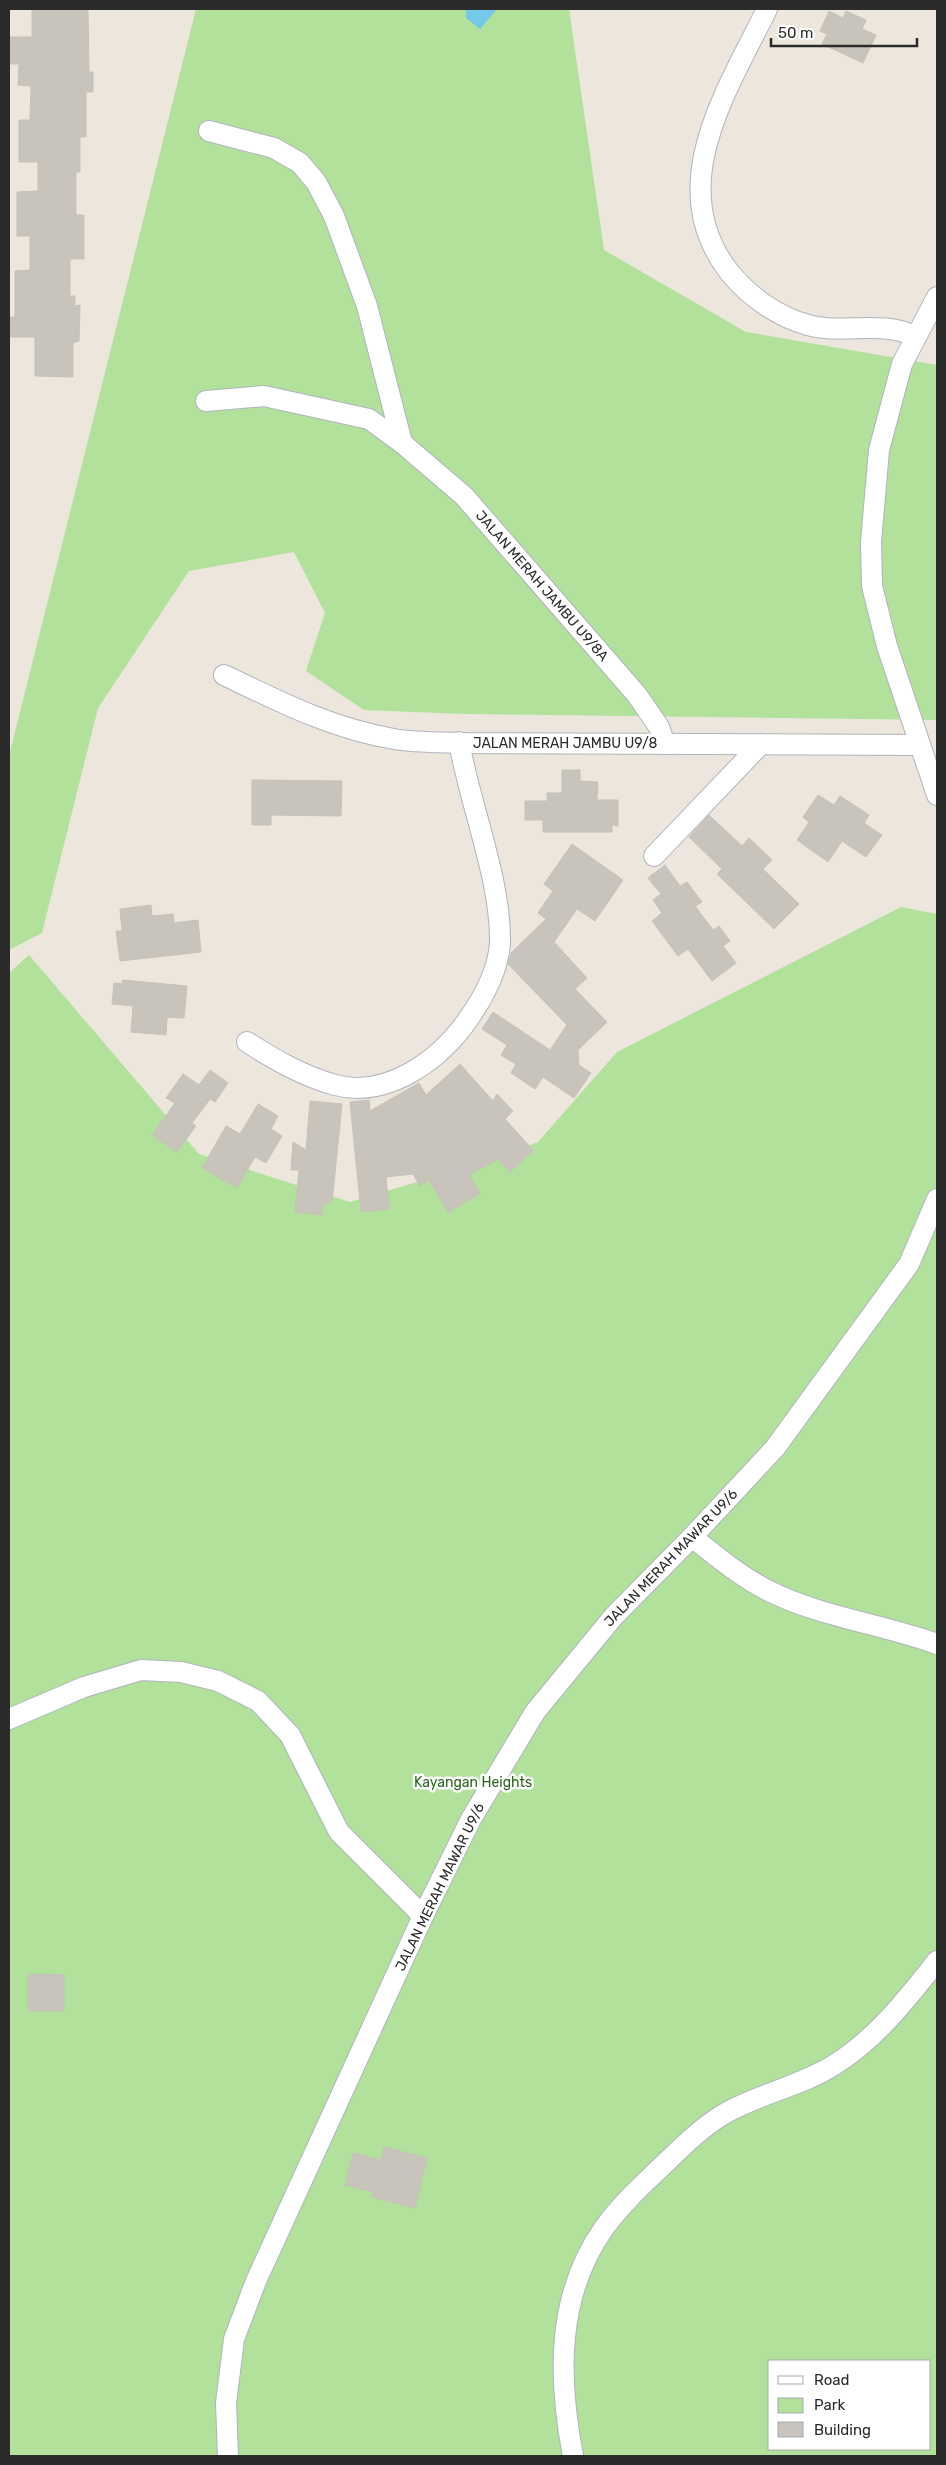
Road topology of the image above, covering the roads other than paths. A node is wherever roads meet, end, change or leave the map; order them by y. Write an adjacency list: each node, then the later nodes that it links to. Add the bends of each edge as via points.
1 (767, 9): 4 (street, via 719,107 706,142 700,171 700,204 706,231 738,283 791,320 819,327 904,330)
2 (209, 131): 6 (street, via 274,148 300,163 316,182 334,216 367,306)
3 (937, 297): 4 (street)
4 (916, 337): 11 (street, via 902,364 879,450 871,542 872,586 887,646)
5 (206, 401): 6 (street, JALAN MERAH JAMBU U9/8A, via 264,396 329,409 369,419)
6 (402, 442): 9 (street, JALAN MERAH JAMBU U9/8A, via 464,496 637,695 659,727)
7 (224, 675): 8 (street, JALAN MERAH JAMBU U9/8, via 309,716 351,730 396,740)
8 (459, 742): 9 (street, JALAN MERAH JAMBU U9/8); 14 (street, via 493,884 500,944 493,972 478,1006 455,1039 408,1075 368,1087 337,1085 296,1072)
9 (666, 744): 10 (street, JALAN MERAH JAMBU U9/8)
10 (761, 744): 11 (street, JALAN MERAH JAMBU U9/8); 13 (street)
11 (920, 745): 12 (street)
12 (937, 795)
13 (654, 856)
14 (248, 1042)
15 (937, 1199): 16 (street, JALAN MERAH MAWAR U9/6, via 908,1264 775,1448)
16 (692, 1537): 17 (street, via 766,1590 794,1602); 19 (street, JALAN MERAH MAWAR U9/6, via 614,1616 535,1712 471,1819)
17 (937, 1644)
18 (9, 1719): 19 (street, via 84,1688 141,1670 181,1672 218,1681 258,1701 290,1735 339,1832)
19 (423, 1916): 21 (street, JALAN MERAH MAWAR U9/6, via 260,2272 234,2339 226,2403)
20 (937, 1961): 22 (street, via 874,2036 834,2066 725,2113 702,2128 630,2197 604,2228 576,2284 565,2328 562,2358 566,2419)
21 (228, 2456)
22 (573, 2456)

